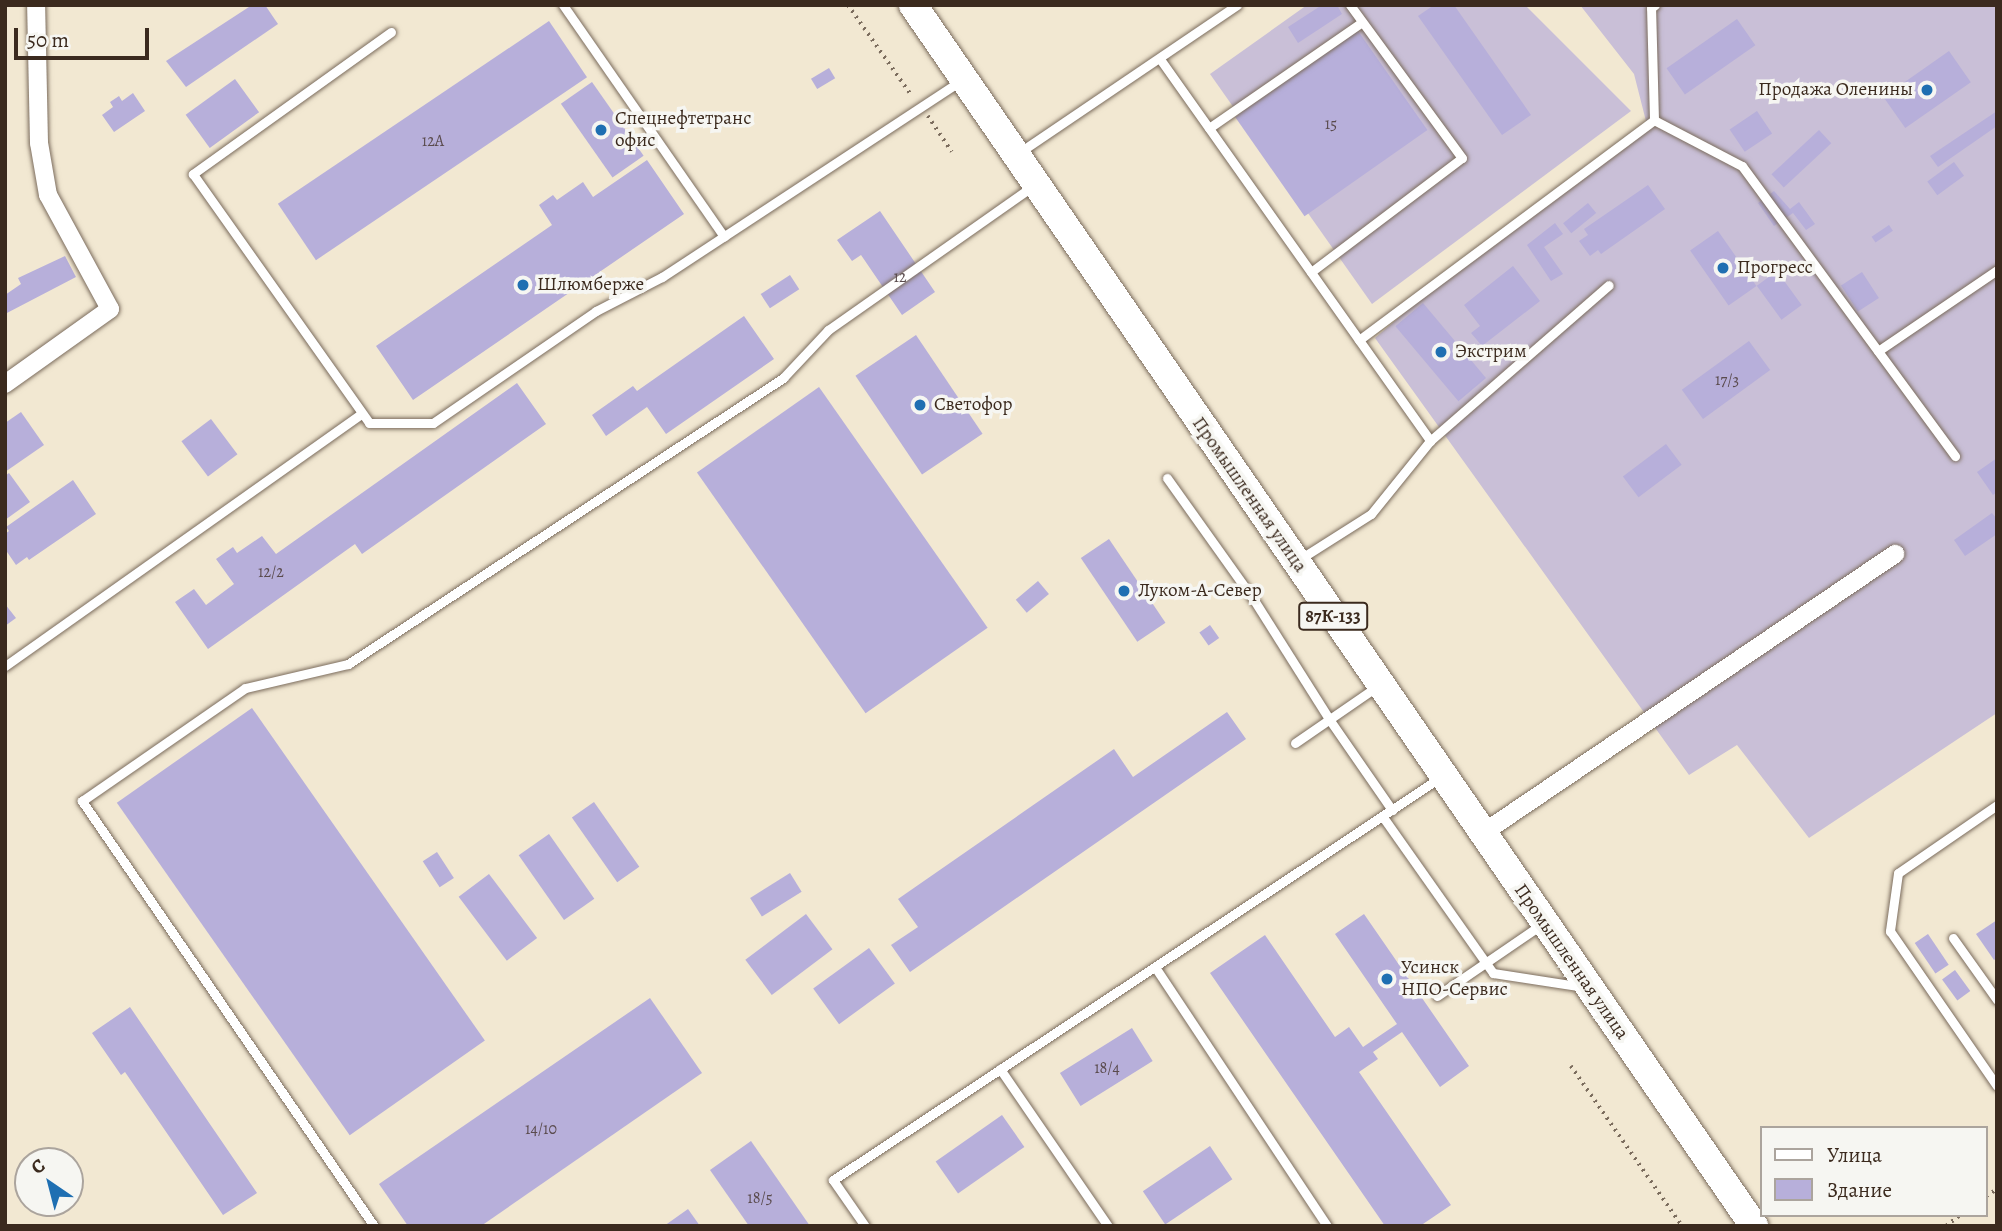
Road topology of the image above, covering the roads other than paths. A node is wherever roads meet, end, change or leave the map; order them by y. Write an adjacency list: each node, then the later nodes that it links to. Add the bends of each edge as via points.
1 (36, 5): 21 (street, via 39,143 48,195 110,309)
2 (563, 5): 15 (lane)
3 (913, 5): 10 (main road, Промышленная улица / 87К-133)
4 (1237, 5): 9 (lane)
5 (1350, 5): 7 (lane)
6 (1655, 5): 11 (lane, via 1651,8)
7 (1362, 22): 12 (lane); 17 (lane, via 1462,158)
8 (391, 32): 22 (lane, via 193,174)
9 (1160, 59): 12 (lane); 13 (lane)
10 (963, 78): 13 (main road, Промышленная улица / 87К-133); 15 (lane)
11 (1654, 120): 19 (lane); 20 (lane, via 1742,166)
12 (1209, 128): 17 (lane)
13 (1016, 155): 14 (main road, Промышленная улица / 87К-133)
14 (1036, 184): 27 (main road, Промышленная улица / 87К-133); 47 (lane, via 828,330 783,378 348,664 245,688 82,801)
15 (724, 237): 22 (lane, via 662,277 596,311 433,423 369,423)
16 (1997, 270): 20 (lane)
17 (1311, 272): 19 (lane)
18 (1609, 285): 23 (lane)
19 (1359, 340): 23 (lane)
20 (1878, 351): 24 (lane)
21 (5, 384)
22 (361, 414): 28 (lane)
23 (1430, 441): 27 (lane, via 1371,514)
24 (1955, 456)
25 (1167, 478): 30 (lane, via 1252,597)
26 (1895, 554): 36 (street)
27 (1296, 562): 29 (main road, Промышленная улица / 87К-133)
28 (5, 666)
29 (1380, 684): 30 (lane); 32 (main road, Промышленная улица / 87К-133)
30 (1329, 719): 31 (lane); 34 (lane)
31 (1295, 744)
32 (1443, 776): 34 (lane); 36 (main road, Промышленная улица / 87К-133)
33 (1997, 805): 45 (lane, via 1898,873 1890,931)
34 (1392, 810): 35 (lane)
35 (1382, 817): 39 (lane); 40 (lane)
36 (1482, 833): 37 (main road, Промышленная улица / 87К-133)
37 (1544, 923): 39 (lane); 41 (main road, Промышленная улица / 87К-133)
38 (1953, 937): 43 (lane)
39 (1487, 963): 41 (lane, via 1493,973); 42 (lane)
40 (1154, 967): 44 (lane); 50 (lane)
41 (1589, 988): 46 (main road, Промышленная улица / 87К-133)
42 (1437, 996)
43 (1997, 1000)
44 (1000, 1069): 48 (lane, via 833,1180); 49 (lane)
45 (1997, 1086)
46 (1752, 1225)
47 (374, 1226)
48 (865, 1226)
49 (1108, 1226)
50 (1327, 1226)

